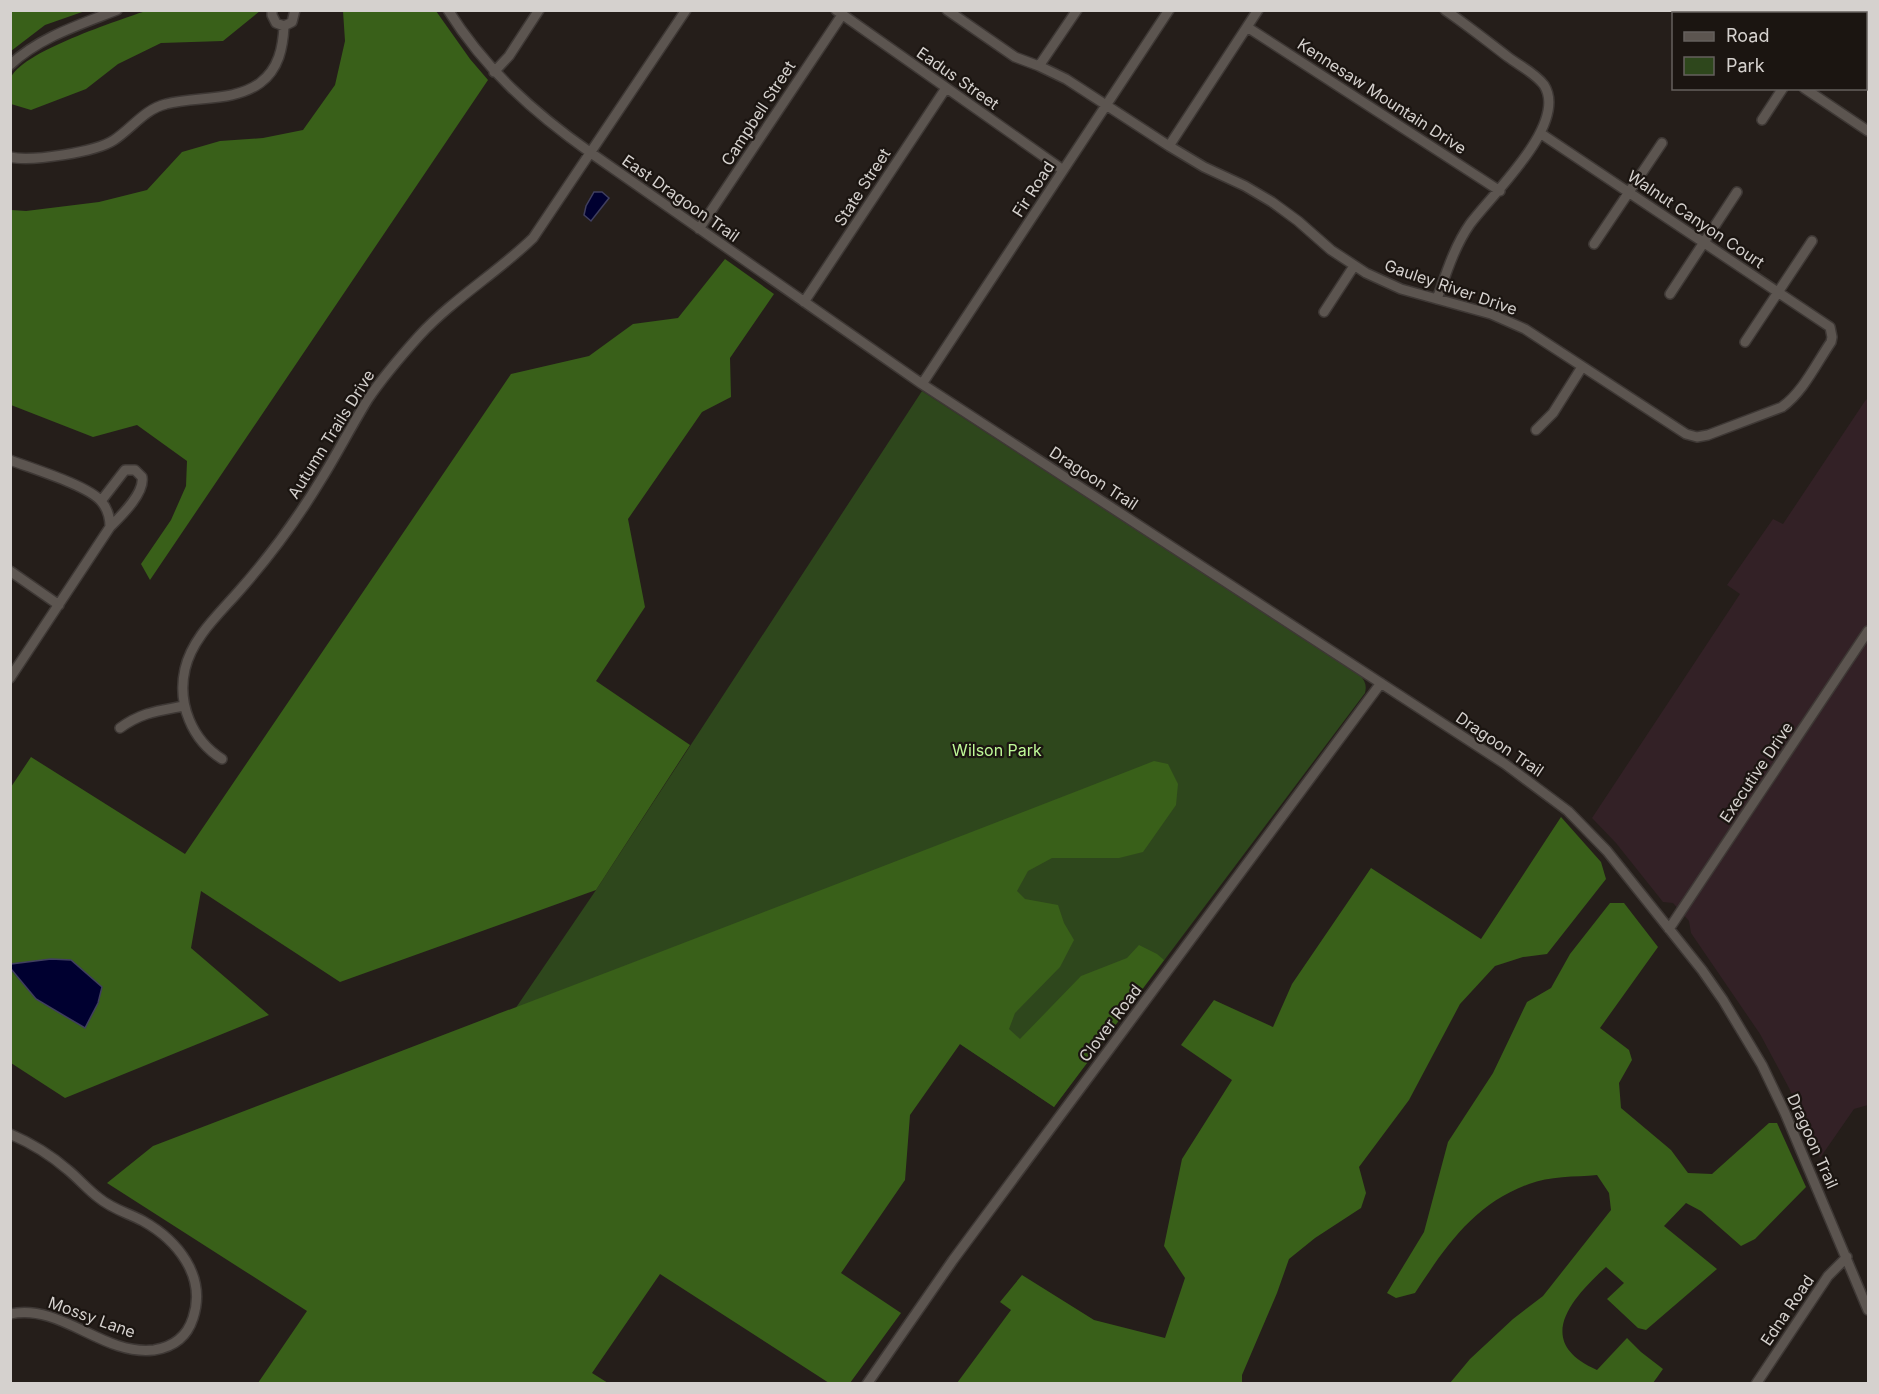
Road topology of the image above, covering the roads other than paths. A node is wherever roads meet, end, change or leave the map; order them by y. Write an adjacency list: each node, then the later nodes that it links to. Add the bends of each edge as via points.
1 (117, 10): 15 (street, via 48,38)
2 (272, 10): 13 (street, via 273,20)
3 (295, 10): 13 (street, via 292,22)
4 (448, 10): 17 (street, East Dragoon Trail)
5 (539, 10): 17 (street)
6 (686, 10): 27 (street, Autumn Trails Drive)
7 (1077, 10): 16 (street)
8 (1169, 10): 21 (street, Fir Road)
9 (1258, 10): 14 (street)
10 (1445, 10): 24 (street, via 1545,87 1548,116)
11 (953, 12): 16 (street, Gauley River Drive, via 1015,57)
12 (839, 13): 18 (street, Eadus Street); 33 (street, Campbell Street)
13 (284, 26): 28 (street, via 284,43 275,66 252,88 156,107 114,140 96,148 35,158)
14 (1247, 27): 26 (street); 30 (street, Kennesaw Mountain Drive)
15 (10, 65)
16 (1039, 66): 21 (street, Gauley River Drive)
17 (494, 72): 27 (street, East Dragoon Trail, via 538,114)
18 (946, 88): 29 (street, Eadus Street); 41 (street, State Street)
19 (1783, 90): 22 (street)
20 (1807, 90): 23 (street)
21 (1106, 106): 26 (street, Gauley River Drive); 29 (street, Fir Road)
22 (1762, 120)
23 (1869, 131)
24 (1540, 133): 30 (street); 31 (street, Walnut Canyon Court)
25 (1662, 143): 31 (street)
26 (1169, 146): 37 (street, Gauley River Drive, via 1272,202)
27 (591, 153): 33 (street, East Dragoon Trail); 56 (street, Autumn Trails Drive, via 533,238 435,319 379,383 298,515 198,641 185,668)
28 (10, 157)
29 (1063, 170): 45 (street, Fir Road)
30 (1500, 191): 40 (street, via 1458,244)
31 (1629, 192): 35 (street, Walnut Canyon Court); 36 (street)
32 (1737, 192): 35 (street)
33 (699, 229): 41 (street, East Dragoon Trail)
34 (1812, 241): 38 (street)
35 (1704, 242): 38 (street, Walnut Canyon Court); 39 (street)
36 (1594, 244)
37 (1354, 266): 40 (street, Gauley River Drive, via 1401,289); 42 (street)
38 (1779, 292): 43 (street); 47 (street, Walnut Canyon Court, via 1825,323 1832,332 1831,342 1798,392 1782,408)
39 (1670, 294)
40 (1437, 299): 44 (street, Gauley River Drive, via 1508,320)
41 (804, 302): 45 (street, East Dragoon Trail)
42 (1324, 312)
43 (1745, 342)
44 (1582, 367): 46 (street, via 1553,413); 47 (street, Gauley River Drive, via 1678,430)
45 (922, 384): 55 (street, Dragoon Trail)
46 (1536, 430)
47 (1696, 437)
48 (10, 460): 49 (street, via 83,489)
49 (101, 501): 50 (street, via 110,517); 50 (street, via 125,470 135,470 142,477 142,487)
50 (110, 527): 52 (street)
51 (10, 571): 52 (street)
52 (59, 605): 54 (street)
53 (1869, 631): 59 (street, Executive Drive)
54 (10, 678)
55 (1381, 683): 59 (street, Dragoon Trail, via 1505,764 1568,811 1607,851); 64 (street, Clover Road, via 960,1250)
56 (184, 706): 57 (street, via 146,713); 58 (street, Autumn Trails Drive, via 203,744)
57 (120, 728)
58 (222, 759)
59 (1669, 929): 61 (street, Dragoon Trail, via 1723,1000 1762,1065)
60 (10, 1134): 63 (street, Mossy Lane, via 67,1169 99,1199 142,1220 174,1245 190,1268 196,1299 184,1337 154,1350 114,1344 46,1315)
61 (1847, 1257): 62 (street, Dragoon Trail); 65 (street, Edna Road, via 1828,1276)
62 (1869, 1310)
63 (10, 1314)
64 (867, 1383)
65 (1756, 1383)

